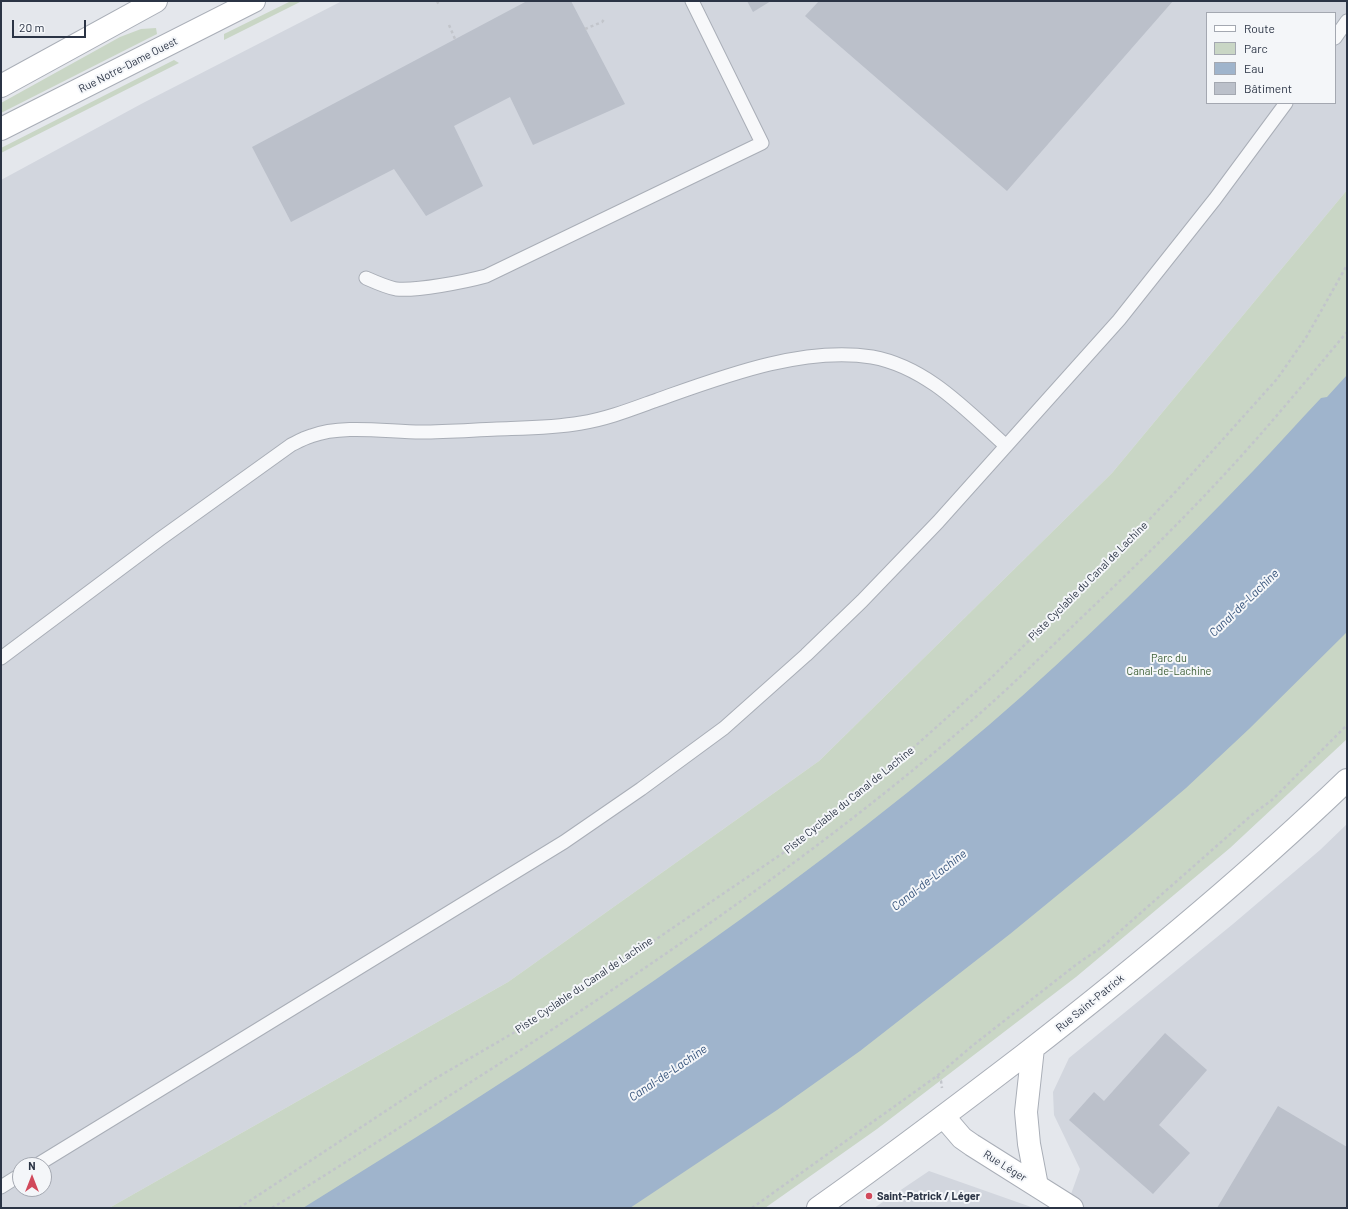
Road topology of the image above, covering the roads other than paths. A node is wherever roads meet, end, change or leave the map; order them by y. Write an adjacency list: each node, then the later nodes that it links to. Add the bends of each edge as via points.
1 (156, 1): 6 (main road)
2 (254, 1): 8 (main road, Rue Notre-Dame Ouest)
3 (692, 1): 9 (lane, via 762,143 486,276 444,285 402,289 388,287)
4 (1347, 22): 5 (lane)
5 (1336, 37)
6 (1, 86)
7 (1285, 104): 10 (lane, via 1215,199 1119,320)
8 (1, 129)
9 (366, 278)
10 (1006, 446): 11 (lane, via 931,381 893,362 870,357 844,356 815,357 726,375 608,417 580,423 551,427 423,432 333,431 313,435 291,445); 15 (lane, via 862,601 806,656 724,728 564,842)
11 (1, 658)
12 (1347, 780): 13 (main road, Rue Saint-Patrick, via 1185,926)
13 (1033, 1048): 14 (main road, Rue Saint-Patrick); 17 (main road, via 1026,1112)
14 (944, 1117): 17 (main road, Rue Léger, via 972,1146); 19 (main road, Rue Saint-Patrick)
15 (50, 1157)
16 (12, 1180): 18 (lane)
17 (1037, 1186): 20 (main road, Rue Léger)
18 (1, 1187)
19 (818, 1208)
20 (1072, 1208)

